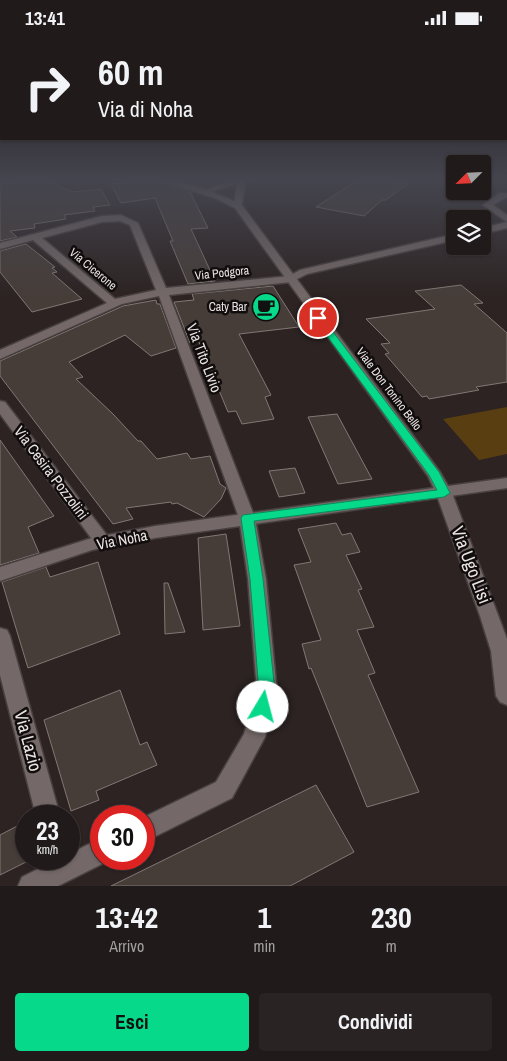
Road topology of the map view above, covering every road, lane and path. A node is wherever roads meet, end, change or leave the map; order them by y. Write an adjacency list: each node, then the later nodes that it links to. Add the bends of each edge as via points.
1 (247, 218): 7 (street, Viale Don Tonino Bello)
2 (507, 225): 3 (street)
3 (491, 229)
4 (34, 236): 6 (street); 8 (street, Via Tito Livio, via 102,219 121,218 134,223); 9 (street, Via Cicerone)
5 (446, 239): 7 (street, Via Podgora, via 304,272)
6 (0, 246)
7 (291, 279): 8 (street, Via Podgora); 13 (street, Viale Don Tonino Bello, via 435,475)
8 (163, 293): 9 (street, Via Podgora); 14 (street, Via Tito Livio)
9 (112, 302): 10 (street, Via Podgora)
10 (0, 355)
11 (2, 412): 15 (street, Via Cesira Pozzolini)
12 (507, 483): 13 (street, Via Noha)
13 (444, 493): 14 (street, Via Noha); 18 (street, Via Ugo Lisi, via 498,642)
14 (247, 518): 15 (street, Via Noha); 20 (street, Via Tito Livio, via 257,579 267,692 254,737 224,790)
15 (103, 542): 16 (street, Via Noha)
16 (0, 574)
17 (0, 636): 19 (street, Via Lazio)
18 (507, 695)
19 (45, 805)
20 (155, 824)
21 (54, 870): 22 (street)
22 (31, 886)

